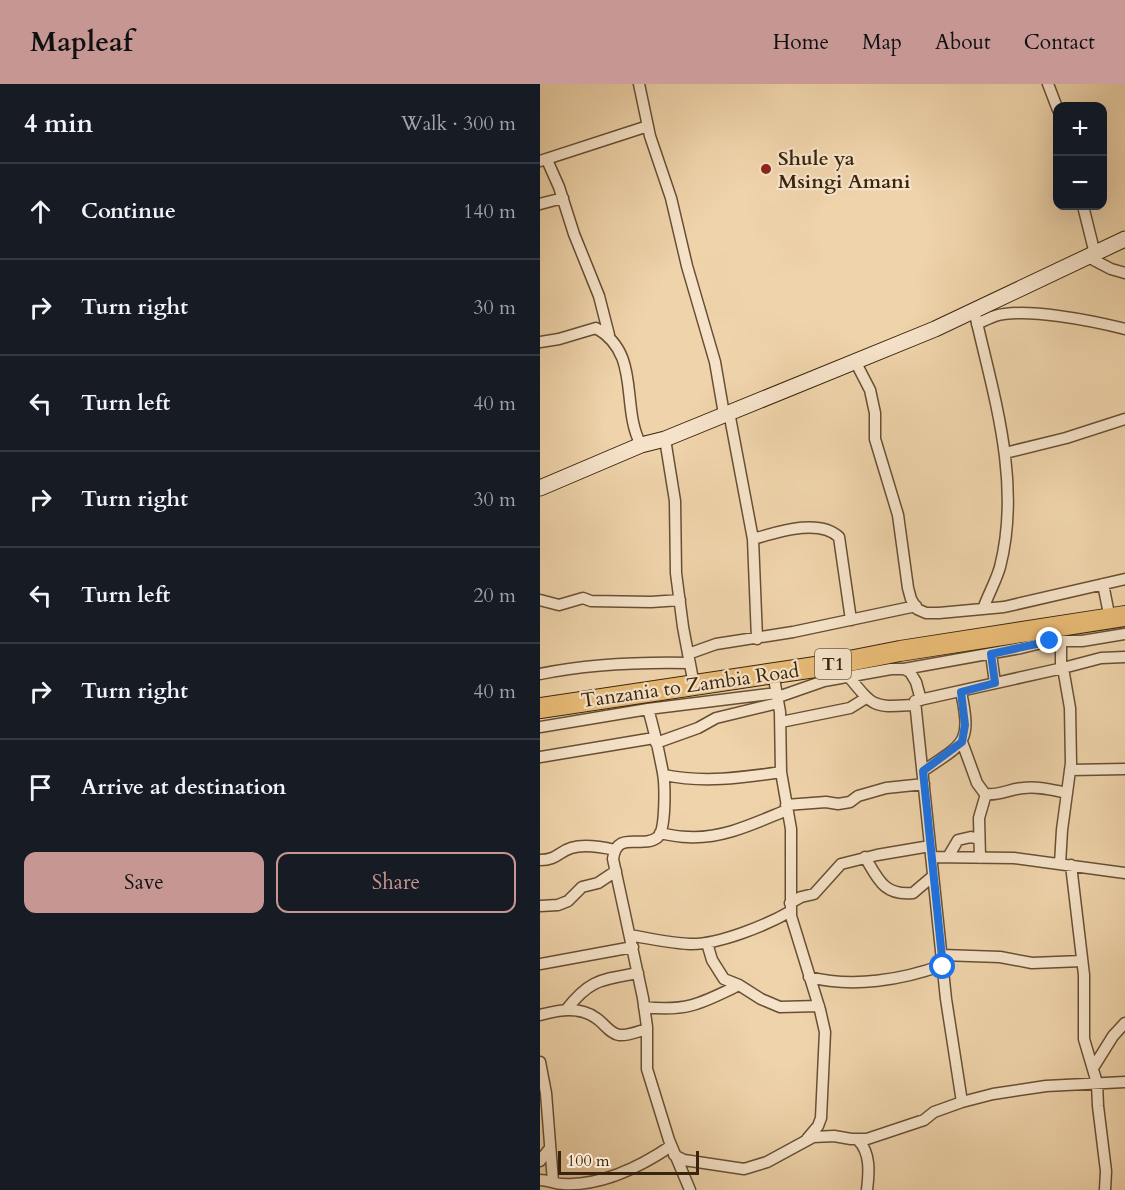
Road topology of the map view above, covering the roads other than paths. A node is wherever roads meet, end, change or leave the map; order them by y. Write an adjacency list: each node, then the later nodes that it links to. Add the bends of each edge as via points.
1 (639, 84): 4 (street)
2 (1053, 86): 3 (street)
3 (1056, 102)
4 (648, 126): 5 (street); 17 (street, via 716,362)
5 (544, 160): 6 (street)
6 (563, 198): 7 (street); 14 (street)
7 (540, 204)
8 (1084, 210): 10 (street)
9 (1125, 239): 10 (street)
10 (1091, 255): 11 (street, via 1111,269); 12 (street)
11 (1125, 273)
12 (976, 317): 13 (street, via 1036,314); 16 (street); 21 (street)
13 (1125, 329)
14 (609, 335): 15 (street, via 596,328); 20 (street, via 622,358 635,434)
15 (540, 342)
16 (855, 361): 17 (street); 28 (street, via 870,390 875,439 898,515 908,588)
17 (726, 413): 19 (street); 23 (street)
18 (1125, 419): 21 (street)
19 (665, 439): 20 (street); 27 (street, via 675,501)
20 (642, 445): 22 (street)
21 (1005, 453): 29 (street, via 1007,531 1000,568)
22 (540, 488)
23 (753, 539): 31 (street, via 782,531 832,530 841,544); 34 (street)
24 (1125, 579): 25 (street)
25 (1103, 584): 29 (street); 30 (street)
26 (540, 600): 27 (street, via 559,605 583,598)
27 (680, 600): 38 (street)
28 (916, 606): 29 (street, via 926,613); 31 (street)
29 (983, 609)
30 (1117, 617): 32 (highway, Tanzania to Zambia Road / T1)
31 (851, 620): 34 (street)
32 (1025, 632): 35 (street, via 1038,640); 41 (highway, Tanzania to Zambia Road / T1)
33 (1125, 634): 35 (street)
34 (757, 639): 38 (street, via 716,644 699,649)
35 (1056, 641): 36 (street); 39 (street)
36 (991, 654): 40 (street); 44 (street)
37 (1124, 654): 39 (street)
38 (688, 658): 42 (street); 45 (street)
39 (1062, 668): 44 (street); 58 (street, via 1070,708)
40 (904, 669): 43 (street); 49 (street, via 916,682)
41 (773, 673): 45 (highway, Tanzania to Zambia Road / T1); 47 (street)
42 (540, 674)
43 (849, 677): 47 (street, via 824,681); 48 (street)
44 (995, 683): 46 (street)
45 (693, 685): 50 (highway, Tanzania to Zambia Road / T1)
46 (961, 692): 49 (street); 55 (street, via 965,725)
47 (778, 698): 51 (street); 52 (street); 54 (street)
48 (866, 698): 49 (street, via 877,705); 52 (street, via 850,708)
49 (918, 702): 59 (street)
50 (540, 708)
51 (648, 709): 53 (street); 54 (street)
52 (781, 722): 60 (street)
53 (540, 727)
54 (655, 740): 56 (street); 61 (street)
55 (962, 742): 59 (street); 64 (street, via 977,783)
56 (540, 757)
57 (1125, 769): 58 (street)
58 (1070, 770): 63 (street)
59 (923, 771): 62 (street)
60 (781, 772): 61 (street, via 698,781); 65 (street)
61 (664, 775): 66 (street, via 664,821)
62 (924, 784): 65 (street, via 886,788 838,804); 69 (street)
63 (1066, 793): 64 (street, via 1026,787); 74 (street, via 1062,830)
64 (986, 794): 67 (street, via 979,818)
65 (787, 807): 66 (street, via 751,825 718,835); 79 (street, via 792,848)
66 (660, 833): 68 (street, via 648,841 626,842)
67 (979, 839): 71 (street, via 958,840); 72 (street)
68 (615, 850): 73 (street, via 572,847 555,858); 75 (street)
69 (930, 852): 70 (street); 71 (street); 77 (street)
70 (865, 857): 77 (street, via 879,881 891,892 913,893); 79 (street, via 841,864 818,890)
71 (948, 857): 72 (street)
72 (980, 858): 74 (street)
73 (540, 860)
74 (1066, 864): 76 (street); 84 (street)
75 (615, 871): 78 (street, via 598,883 582,887 568,901); 80 (street)
76 (1125, 873)
77 (933, 876): 83 (street)
78 (540, 906)
79 (791, 907): 81 (street, via 755,928); 87 (street)
80 (630, 935): 81 (street); 82 (street)
81 (707, 943): 88 (street, via 717,970 724,979)
82 (633, 947): 85 (street); 86 (street)
83 (943, 960): 84 (street); 87 (street, via 900,977 824,981); 99 (street)
84 (1082, 960): 96 (street, via 1084,1039)
85 (540, 964)
86 (638, 973): 90 (street); 91 (street, via 590,985)
87 (809, 977): 89 (street)
88 (739, 985): 89 (street, via 780,1007); 90 (street, via 680,1009)
89 (819, 1006): 100 (street, via 825,1032 821,1118)
90 (644, 1007): 94 (street)
91 (566, 1010): 92 (street); 94 (street, via 596,1017 613,1033 621,1035)
92 (540, 1015)
93 (1124, 1027): 96 (street, via 1113,1036)
94 (647, 1029): 102 (street, via 647,1069)
95 (540, 1062): 103 (street, via 546,1093)
96 (1093, 1068): 98 (street)
97 (1125, 1082): 98 (street)
98 (1097, 1083): 99 (street, via 1046,1086); 109 (street)
99 (962, 1102): 101 (street, via 924,1120)
100 (807, 1139): 101 (street, via 834,1136); 102 (street, via 767,1162 744,1169 684,1160)
101 (858, 1140): 108 (street, via 867,1154)
102 (673, 1150): 106 (street); 107 (street)
103 (544, 1154): 105 (street)
104 (540, 1180): 105 (street)
105 (558, 1185): 106 (street)
106 (599, 1185)
107 (690, 1190)
108 (867, 1190)
109 (1105, 1190)

